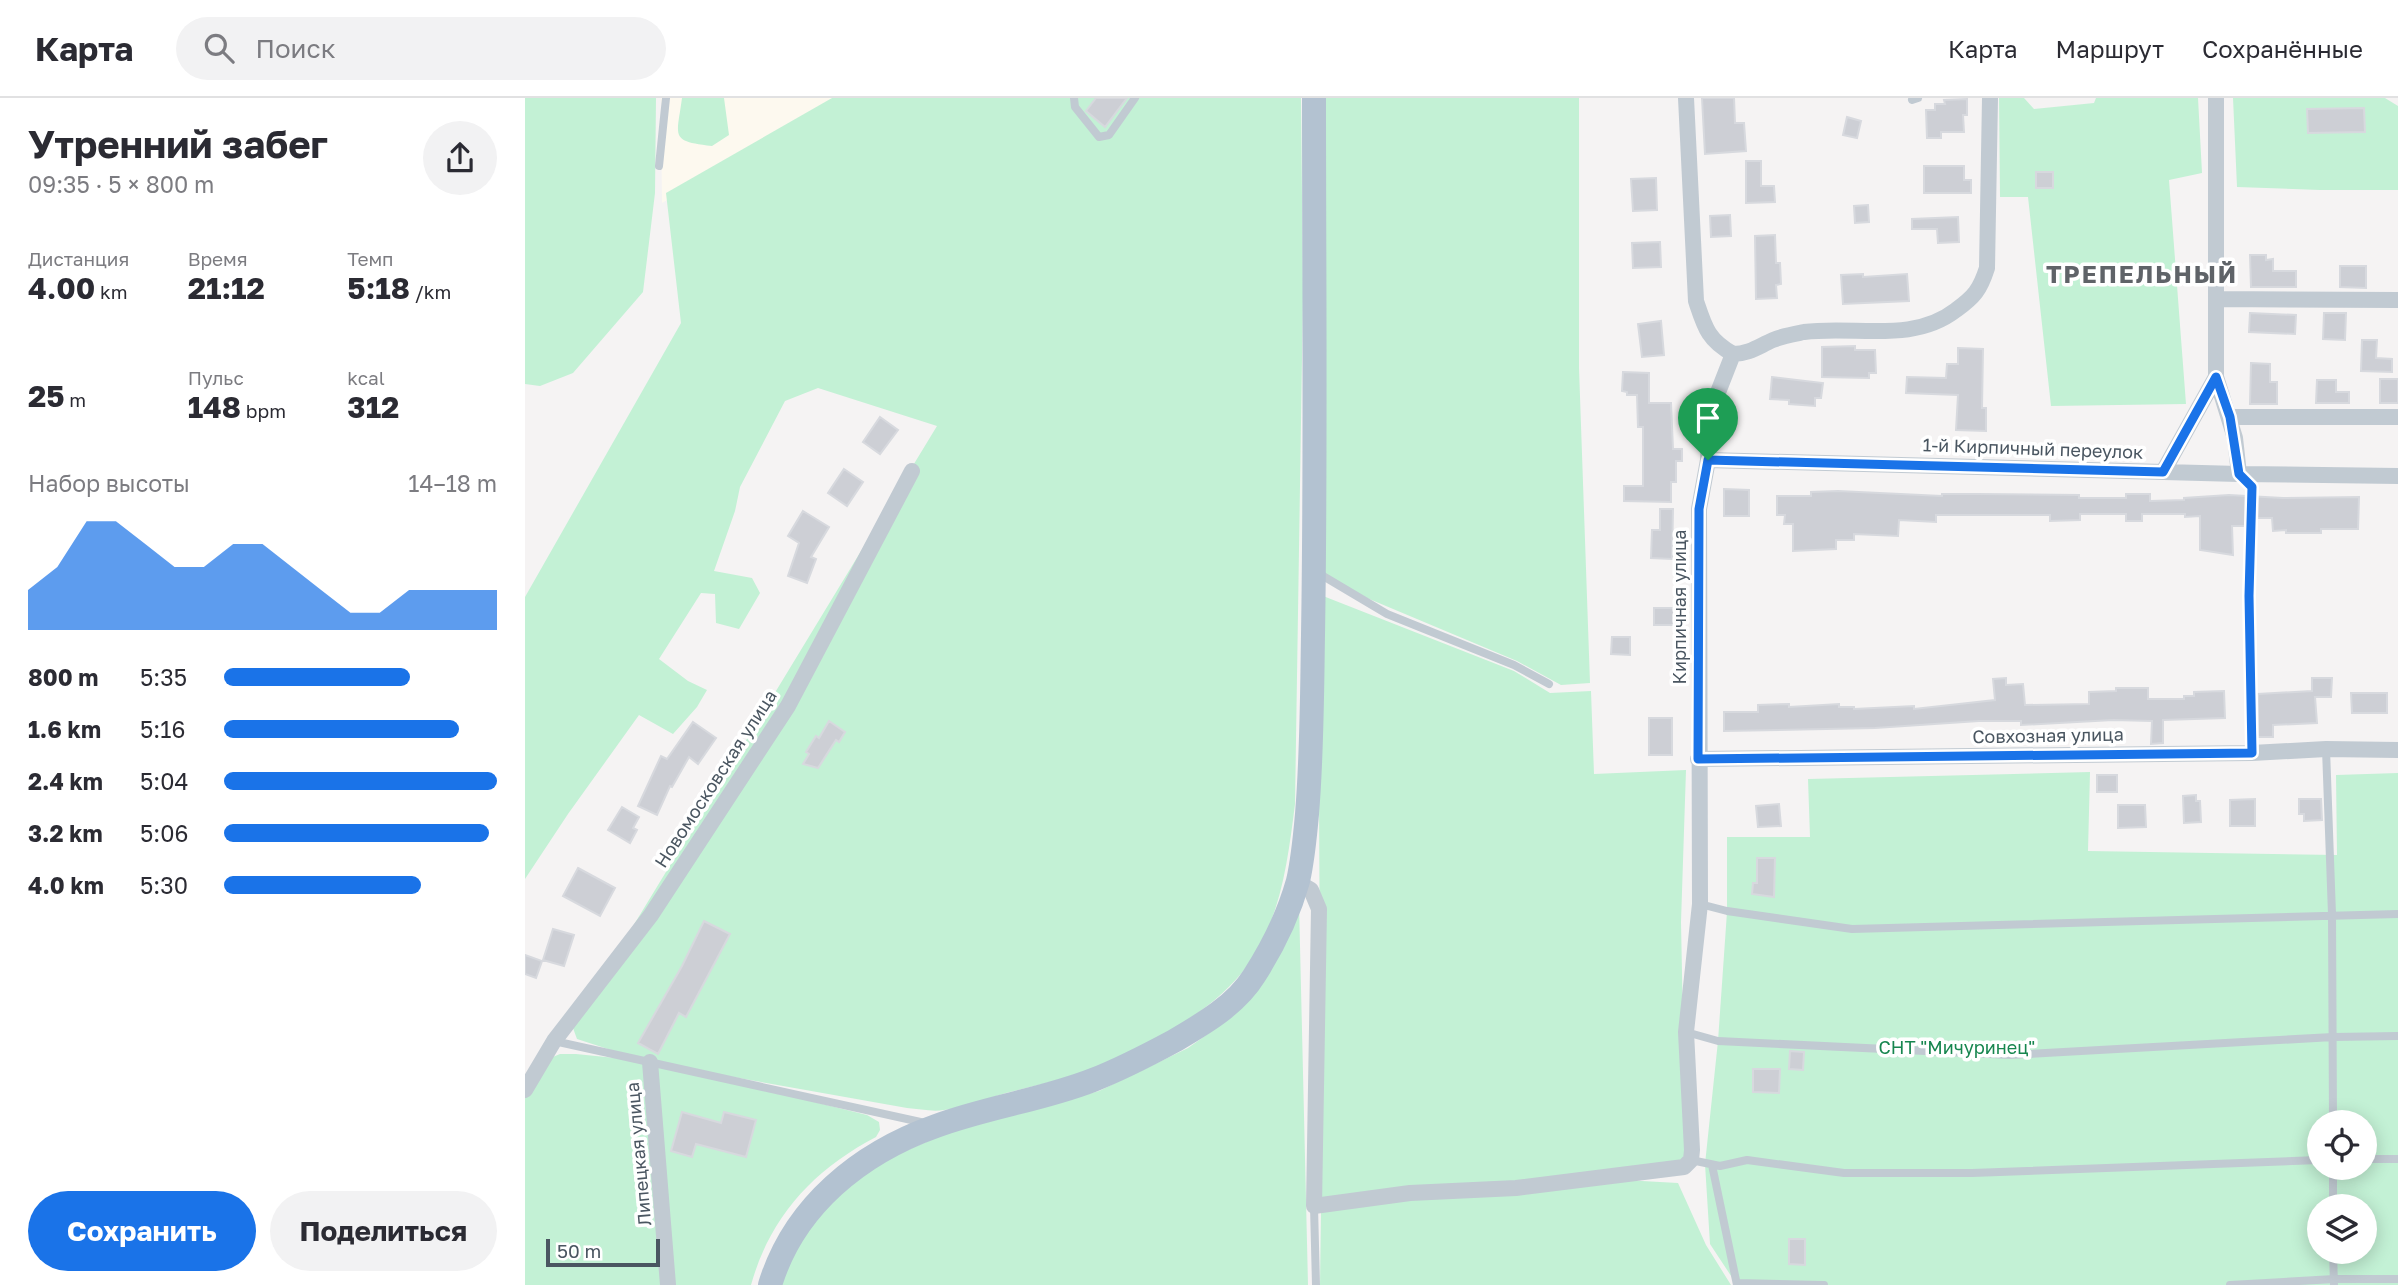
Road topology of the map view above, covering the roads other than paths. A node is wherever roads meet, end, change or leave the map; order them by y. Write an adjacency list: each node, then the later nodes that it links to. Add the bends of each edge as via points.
1 (666, 98): 8 (lane)
2 (1074, 98): 3 (lane, via 1075,107 1104,137)
3 (1135, 98)
4 (1314, 98): 20 (main road)
5 (1686, 98): 11 (street, via 1696,301 1706,332)
6 (1990, 98): 11 (street, via 1987,268 1973,297 1930,326 1806,332)
7 (2216, 98): 9 (street)
8 (659, 166)
9 (2217, 299): 10 (street); 12 (street)
10 (2398, 300)
11 (1733, 354): 15 (street, Кирпичная улица, via 1715,400)
12 (2216, 377): 13 (street); 17 (street)
13 (2230, 417): 14 (street); 18 (street)
14 (2398, 417)
15 (1708, 460): 17 (street, 1-й Кирпичный переулок); 24 (street, Кирпичная улица, via 1699,509)
16 (912, 471): 32 (street, Новомосковская улица, via 788,706 651,915)
17 (2163, 472): 18 (street, 1-й Кирпичный переулок)
18 (2239, 474): 19 (street, 1-й Кирпичный переулок)
19 (2398, 476)
20 (1314, 571): 21 (lane, via 1387,614 1514,664); 25 (main road, via 1310,780)
21 (1549, 684)
22 (2326, 749): 23 (street, Совхозная улица); 24 (street, Совхозная улица); 27 (lane)
23 (2398, 750)
24 (1698, 759): 26 (street, Кирпичная улица)
25 (1297, 882): 36 (main road, via 1253,978 1225,1008 1194,1029 1094,1080); 42 (street, via 1311,890 1319,909)
26 (1700, 904): 27 (lane, via 1727,912 1852,929); 29 (street, Кирпичная улица)
27 (2332, 914): 28 (lane); 31 (lane)
28 (2398, 914)
29 (1686, 1032): 31 (lane, via 1718,1041 2010,1055); 39 (street, Кирпичная улица)
30 (2398, 1036): 31 (lane)
31 (2333, 1037): 35 (lane)
32 (554, 1041): 33 (lane); 34 (street, Новомосковская улица)
33 (650, 1062): 36 (lane); 47 (street, Липецкая улица)
34 (525, 1090)
35 (2333, 1110)
36 (935, 1126): 48 (main road, via 871,1158 824,1193 787,1242)
37 (2377, 1159): 38 (lane)
38 (2398, 1159)
39 (1691, 1160): 41 (lane); 42 (street, via 1684,1167 1516,1188)
40 (2307, 1160): 41 (lane, via 1972,1173 1844,1173 1747,1160)
41 (1712, 1165): 46 (lane)
42 (1314, 1206): 49 (lane)
43 (2333, 1264): 45 (lane)
44 (2398, 1279): 45 (lane)
45 (2334, 1282): 51 (lane)
46 (1737, 1284): 50 (lane)
47 (668, 1285)
48 (770, 1285)
49 (1316, 1285)
50 (1824, 1285)
51 (2230, 1285)

